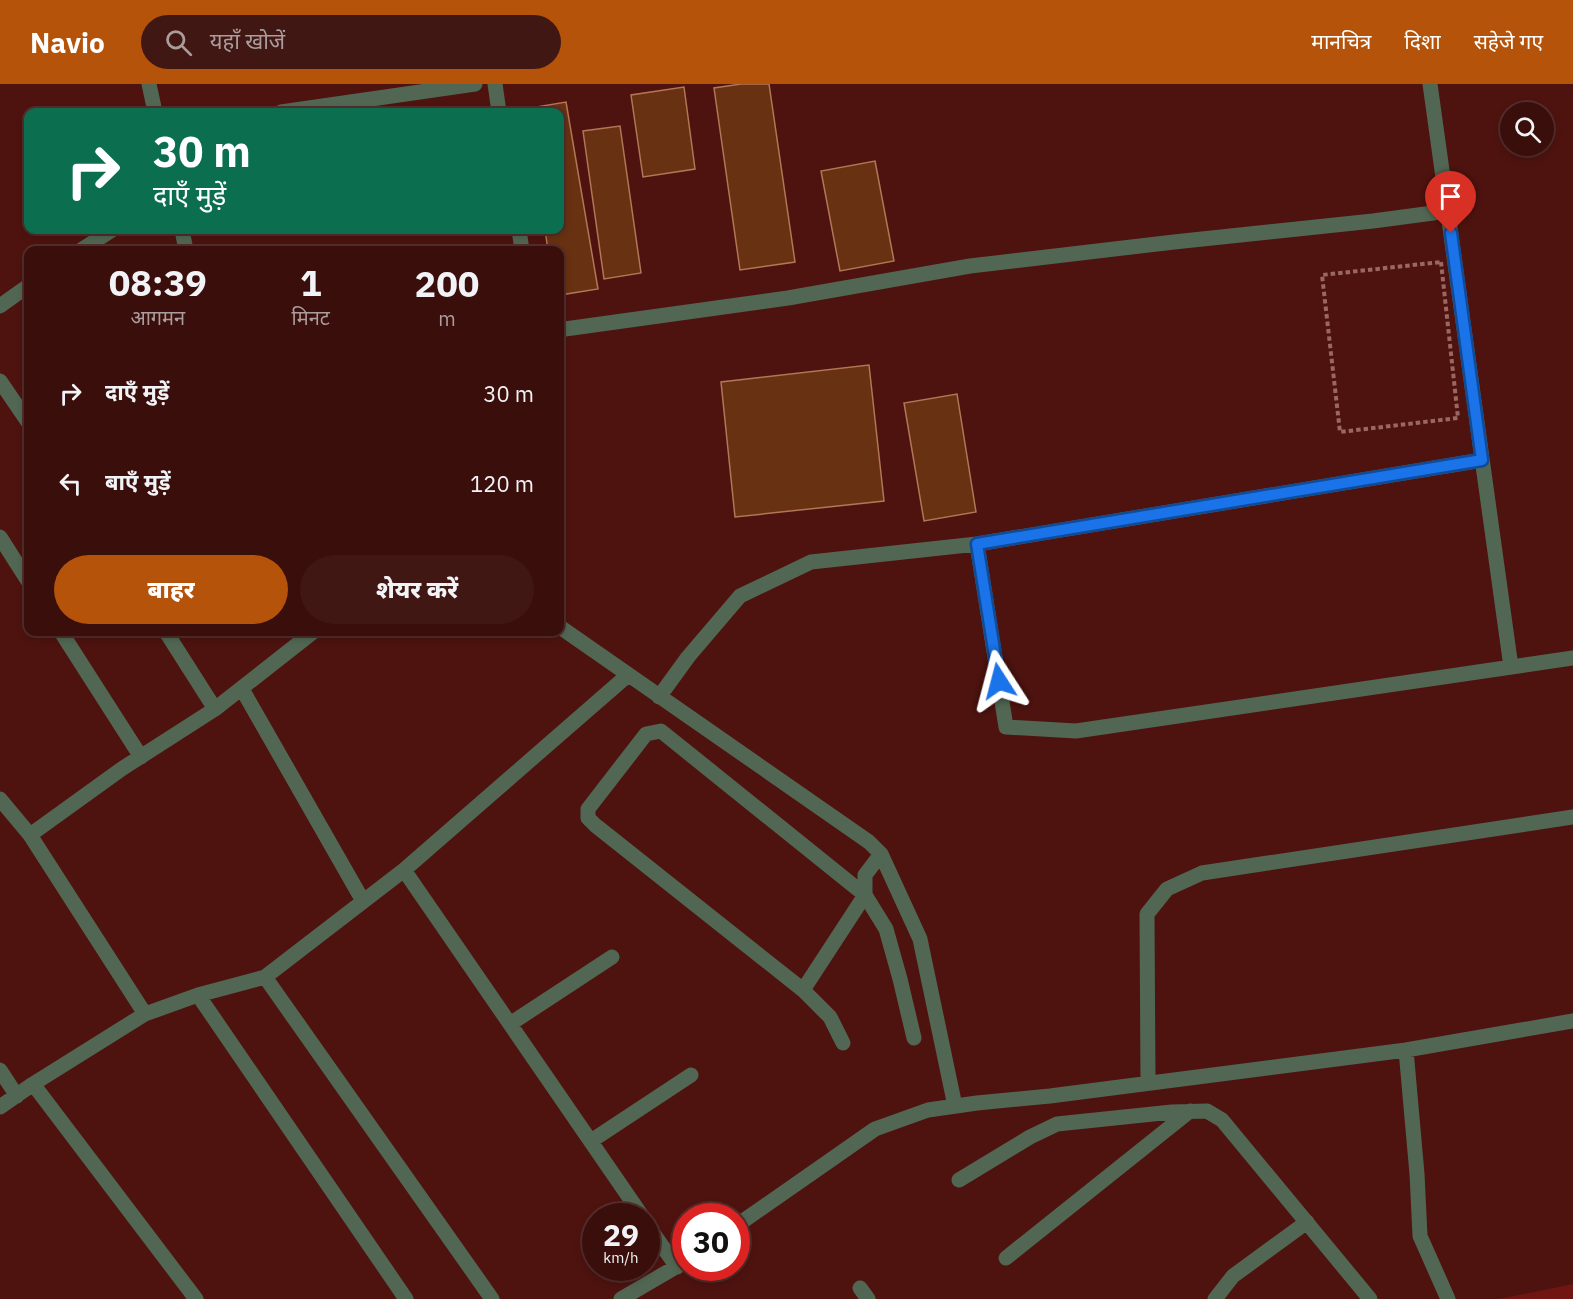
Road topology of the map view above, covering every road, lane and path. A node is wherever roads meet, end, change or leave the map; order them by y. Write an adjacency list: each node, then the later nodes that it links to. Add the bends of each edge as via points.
1 (149, 84): 5 (street)
2 (475, 84): 6 (street)
3 (495, 84): 7 (street)
4 (1430, 84): 8 (street)
5 (154, 108)
6 (309, 108)
7 (499, 108)
8 (1448, 211): 14 (street, via 970,266 788,298); 17 (street)
9 (106, 234): 10 (street)
10 (87, 246)
11 (1323, 275): 11 (path, via 1340,432 1458,418 1441,262)
12 (24, 288): 13 (street)
13 (3, 298)
14 (564, 328)
15 (0, 381): 16 (street)
16 (24, 416)
17 (1482, 460): 19 (street); 26 (street)
18 (0, 537): 20 (street)
19 (977, 544): 26 (street, via 1006,727 1076,732); 29 (street, via 811,562 740,596)
20 (24, 575)
21 (564, 630): 27 (street)
22 (64, 636): 31 (street)
23 (169, 636): 30 (street)
24 (308, 636): 28 (street)
25 (1573, 658): 26 (street)
26 (1511, 667)
27 (628, 675): 29 (street); 36 (street)
28 (242, 689): 30 (street); 38 (street)
29 (659, 697): 35 (street)
30 (215, 709): 31 (street)
31 (141, 757): 34 (street)
32 (0, 799): 34 (street)
33 (1573, 817): 51 (street, via 1202,873 1167,890 1147,914)
34 (30, 835): 43 (street)
35 (881, 854): 37 (street, via 865,875); 54 (street, via 920,939)
36 (404, 870): 38 (street); 45 (street)
37 (865, 895): 41 (street); 41 (street, via 661,731 646,734 588,809 588,818 595,825); 46 (street, via 886,929)
38 (363, 901): 40 (street)
39 (612, 957): 45 (street)
40 (265, 977): 42 (street); 68 (street)
41 (803, 990): 47 (street, via 830,1017)
42 (198, 995): 43 (street); 67 (street)
43 (146, 1014): 52 (street)
44 (1573, 1021): 48 (street)
45 (510, 1024): 57 (street)
46 (914, 1038)
47 (843, 1043)
48 (1406, 1050): 51 (street); 72 (street, via 1420,1236)
49 (0, 1070): 53 (street)
50 (691, 1075): 57 (street)
51 (1148, 1083): 54 (street)
52 (33, 1084): 53 (street); 66 (street)
53 (17, 1096): 55 (street)
54 (955, 1106): 60 (street, via 928,1110 875,1129)
55 (0, 1107)
56 (1190, 1111): 58 (street, via 1057,1124); 61 (street, via 1207,1111 1222,1120); 64 (street)
57 (591, 1141): 59 (street)
58 (958, 1180)
59 (633, 1203)
60 (750, 1216)
61 (1307, 1222): 70 (street, via 1233,1276); 71 (street)
62 (660, 1239): 63 (street)
63 (672, 1253)
64 (1006, 1258)
65 (672, 1269): 69 (street)
66 (196, 1299)
67 (406, 1299)
68 (492, 1299)
69 (621, 1299)
70 (1215, 1299)
71 (1370, 1299)
72 (1448, 1299)

